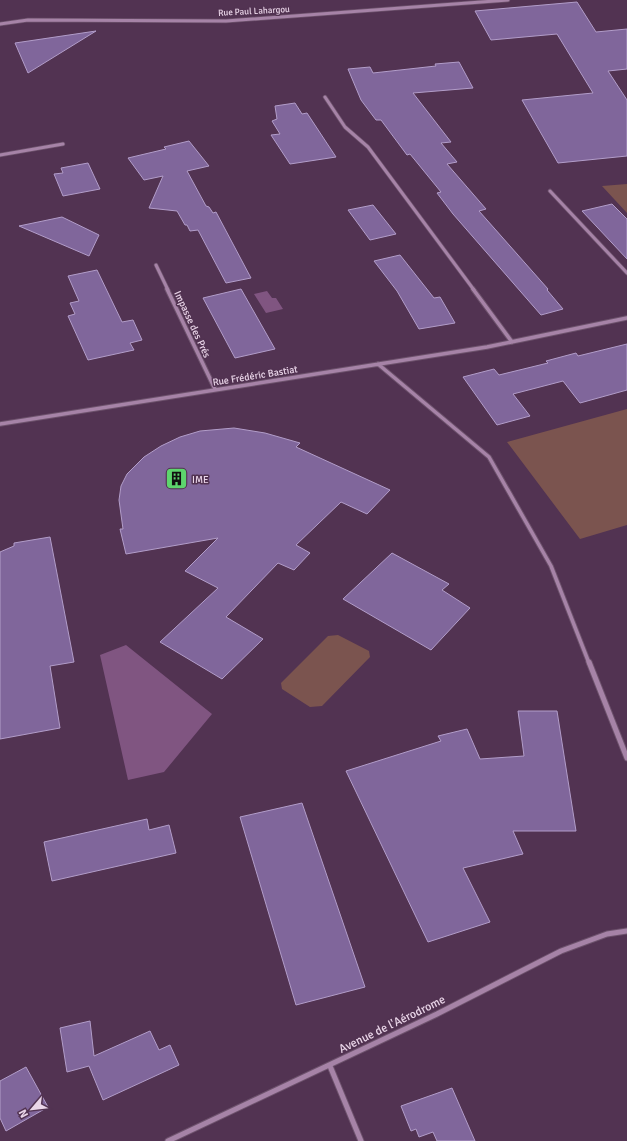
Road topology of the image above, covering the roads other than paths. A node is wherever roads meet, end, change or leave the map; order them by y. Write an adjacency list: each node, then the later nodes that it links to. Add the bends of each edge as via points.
1 (508, 0): 2 (street, Rue Paul Lahargou, via 226,21 28,20)
2 (0, 24)
3 (325, 97): 10 (street, via 345,127 368,147)
4 (63, 144): 5 (street)
5 (0, 155)
6 (550, 191): 8 (street)
7 (156, 265): 12 (street, Impasse des Prés)
8 (627, 274)
9 (627, 318): 10 (street, Rue Frédéric Bastiat)
10 (512, 342): 11 (street, Rue Frédéric Bastiat)
11 (378, 364): 12 (street, Rue Frédéric Bastiat); 14 (street, via 489,457 551,566)
12 (215, 390): 13 (street, Rue Frédéric Bastiat)
13 (0, 424)
14 (627, 758)
15 (627, 931): 16 (street, Avenue de l'Aérodrome, via 607,934 561,951)
16 (330, 1066): 17 (street, Avenue de l'Aérodrome); 18 (street)
17 (168, 1141)
18 (361, 1141)

